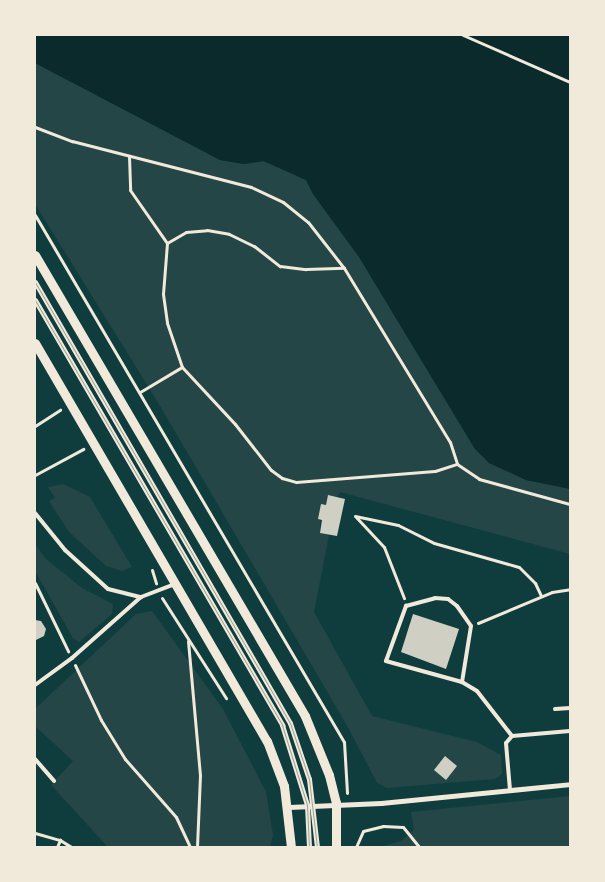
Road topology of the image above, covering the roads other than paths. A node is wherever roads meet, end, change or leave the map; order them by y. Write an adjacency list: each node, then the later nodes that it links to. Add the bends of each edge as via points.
1 (35, 255): 18 (street, via 304,716 330,775)
2 (35, 282): 20 (street, via 276,697 299,749)
3 (35, 300): 19 (street, via 269,701 291,750)
4 (35, 343): 6 (street)
5 (35, 513): 7 (lane, via 65,550 108,589)
6 (175, 584): 7 (lane); 21 (street, via 267,741 278,765)
7 (142, 597): 9 (lane, via 72,658)
8 (462, 682): 8 (lane, via 471,626 457,606 448,599 435,598 406,606 386,662); 13 (lane, via 477,690)
9 (35, 685)
10 (570, 708): 11 (lane)
11 (555, 709)
12 (570, 731): 13 (lane)
13 (512, 736): 17 (lane, via 506,743)
14 (35, 759): 15 (lane)
15 (54, 781)
16 (570, 784): 17 (street)
17 (510, 790): 18 (street, via 381,803)
18 (336, 803): 20 (street); 25 (street)
19 (307, 805): 20 (street); 21 (street); 23 (street)
20 (314, 805): 24 (street)
21 (289, 807): 22 (street)
22 (291, 847)
23 (309, 847)
24 (317, 847)
25 (336, 847)

